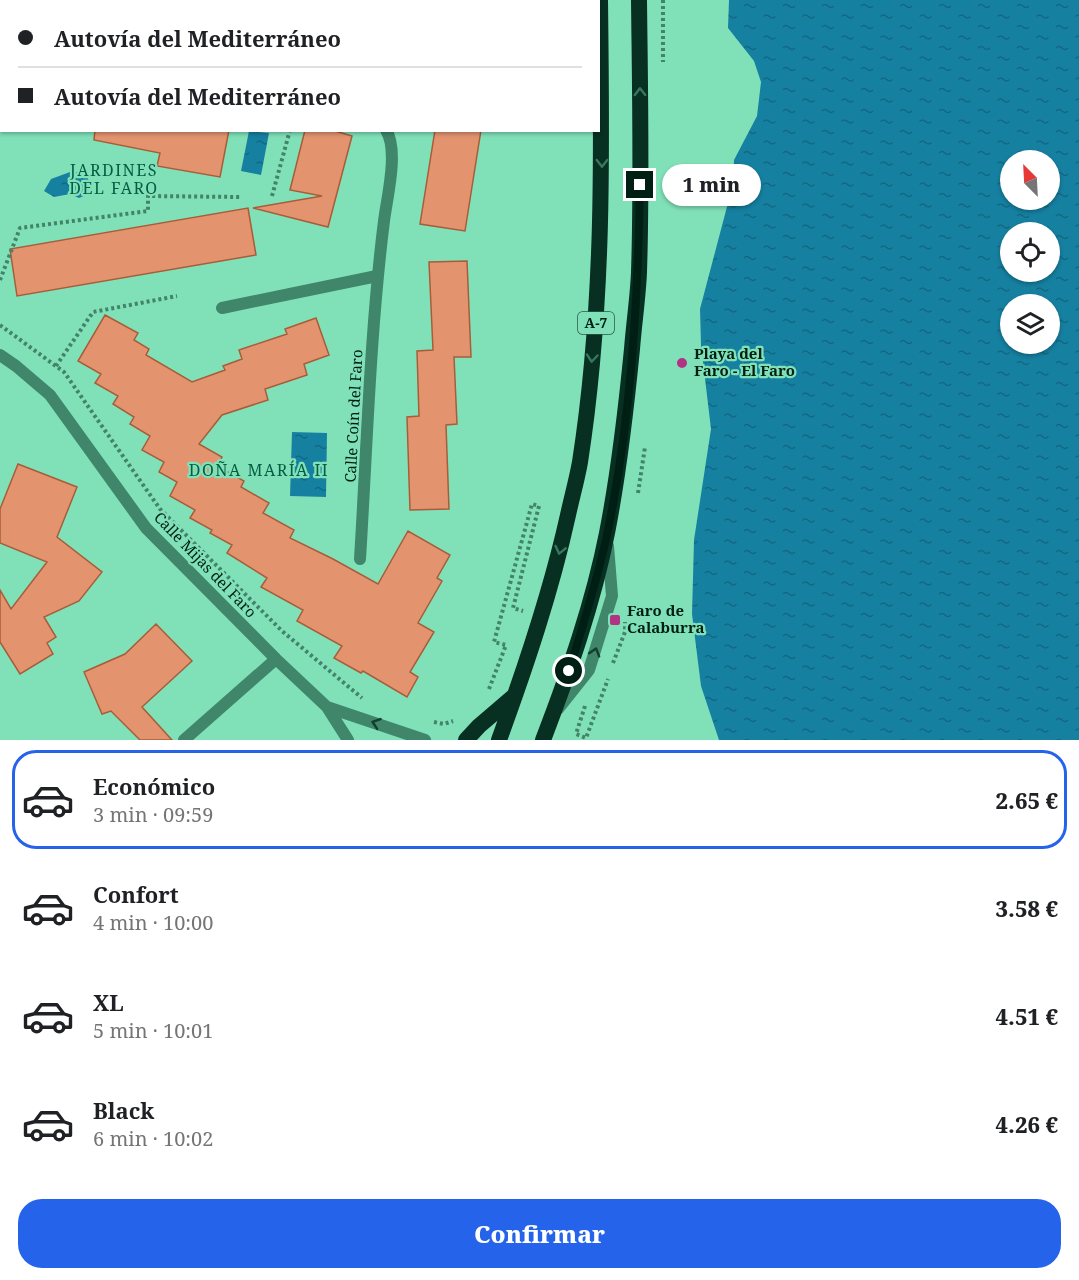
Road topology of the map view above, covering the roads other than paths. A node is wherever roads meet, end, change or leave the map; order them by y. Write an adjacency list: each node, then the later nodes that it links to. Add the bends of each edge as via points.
1 (600, 0): 9 (highway, A-7, one-way to 9, via 600,275 592,368 580,463 557,566)
2 (639, 0): 16 (highway, A-7, one-way to 2, via 584,626 607,534 627,403 639,274)
3 (387, 132): 4 (street, Calle Coín del Faro, via 392,163)
4 (377, 276): 5 (street); 7 (street, Calle Coín del Faro)
5 (222, 308)
6 (0, 355): 8 (street, Calle Mijas del Faro, via 50,395 146,528)
7 (360, 559)
8 (276, 659): 10 (street, Calle Mijas del Faro); 11 (street)
9 (515, 695): 14 (highway); 15 (highway, A-7)
10 (327, 707): 12 (street); 13 (street, one-way to 10)
11 (184, 740)
12 (348, 740)
13 (425, 740)
14 (466, 740)
15 (499, 740)
16 (543, 740)

